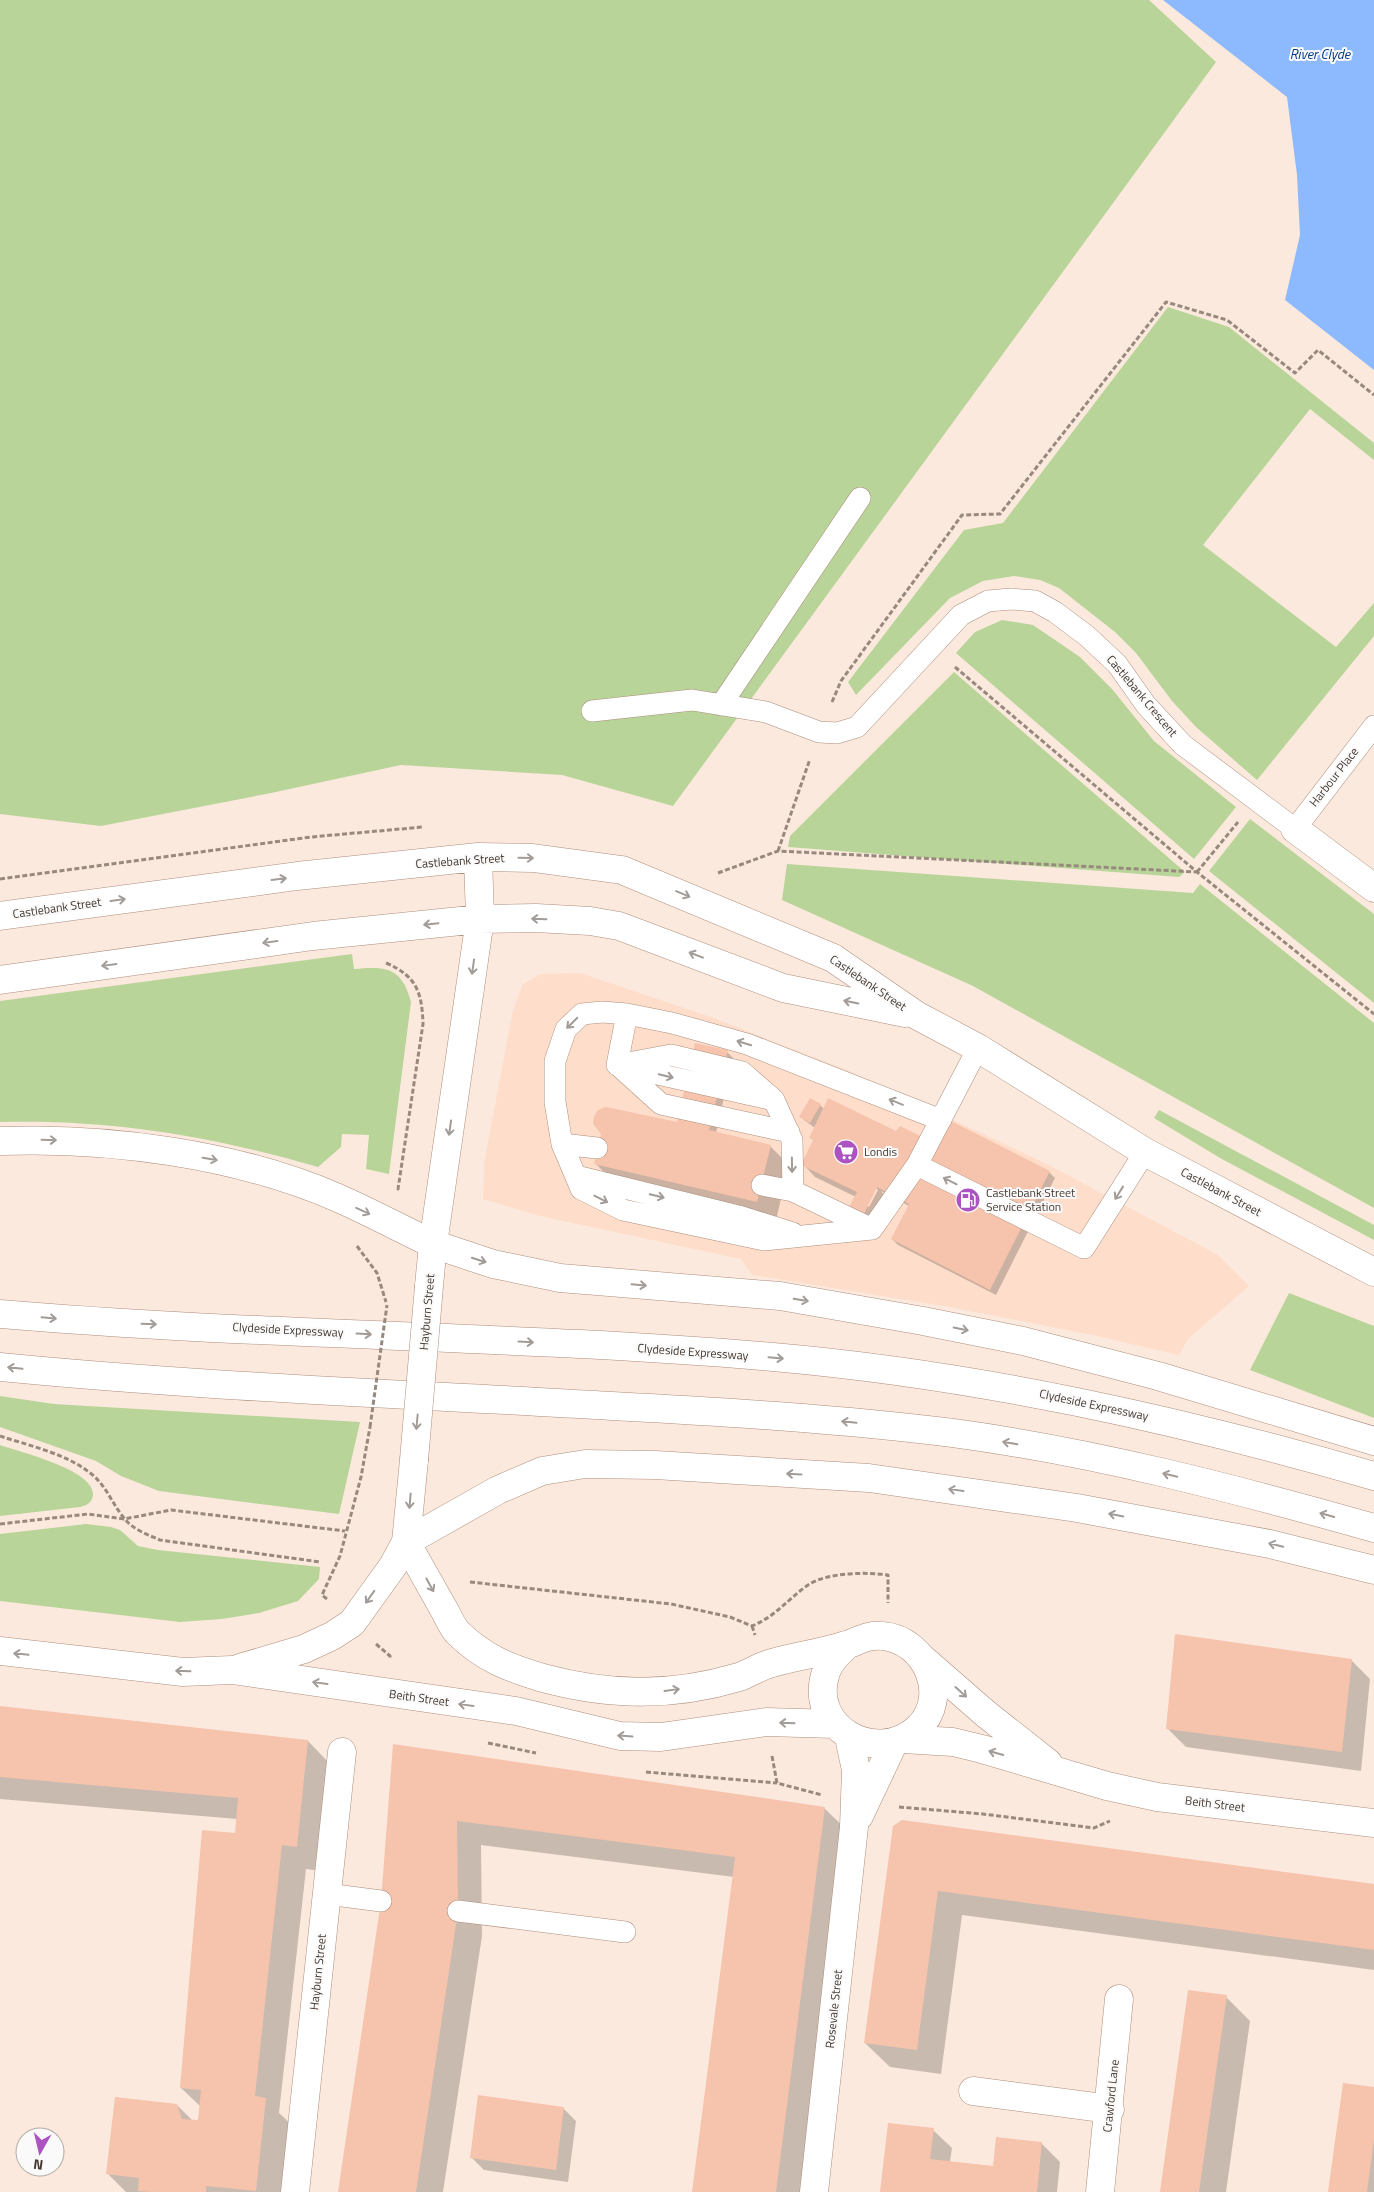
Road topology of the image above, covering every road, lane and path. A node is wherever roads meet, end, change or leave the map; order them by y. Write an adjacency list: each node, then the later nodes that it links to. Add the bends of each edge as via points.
1 (1374, 395): 7 (path, via 1318,350 1295,373 1227,320 1166,302 1000,514 962,515 841,681)
2 (860, 498): 4 (lane)
3 (932, 648): 7 (lane, Castlebank Crescent, via 856,727); 8 (lane, Castlebank Crescent, via 961,615 988,601 1035,601 1087,636 1117,664 1146,705 1183,745); 13 (path)
4 (720, 705): 5 (lane, via 692,700); 7 (lane, via 766,712)
5 (592, 711)
6 (1374, 726): 9 (lane, Harbour Place)
7 (819, 732): 11 (path)
8 (1256, 800): 9 (lane, Castlebank Crescent); 13 (path)
9 (1295, 829): 16 (main road)
10 (311, 837): 14 (path)
11 (778, 851): 13 (path); 15 (path)
12 (478, 857): 14 (main road, Castlebank Street); 18 (main road, Hayburn Street); 23 (main road, Castlebank Street, one-way to 23, via 533,858 622,870 832,958)
13 (1198, 872): 22 (path)
14 (315, 875): 17 (main road, Castlebank Street, one-way to 14)
15 (711, 876)
16 (1374, 888)
17 (0, 916)
18 (480, 919): 19 (main road, Castlebank Street, one-way to 19); 23 (main road, Castlebank Street, one-way to 18, via 782,988 619,926 536,918); 38 (main road, Hayburn Street, one-way to 38)
19 (368, 930): 20 (main road, Castlebank Street, one-way to 20); 33 (path, via 370,960 401,969 414,981 422,1004 423,1024 398,1189)
20 (0, 980)
21 (627, 1014): 25 (lane); 26 (lane, one-way to 21, via 747,1044); 29 (lane, one-way to 29, via 582,1014 566,1029 555,1061 554,1102)
22 (1374, 1014)
23 (916, 1016): 24 (main road, Castlebank Street)
24 (978, 1048): 26 (lane); 31 (main road, Castlebank Street)
25 (618, 1065): 27 (lane, via 661,1104); 27 (lane, one-way to 27, via 774,1100)
26 (941, 1120): 32 (lane)
27 (789, 1132): 35 (lane, one-way to 35)
28 (0, 1140): 36 (main road, one-way to 36, via 96,1143 202,1157 282,1177)
29 (562, 1144): 30 (lane); 37 (lane, one-way to 37, via 581,1189 623,1210 764,1240)
30 (597, 1148)
31 (1145, 1152): 32 (lane, one-way to 32, via 1084,1248); 39 (main road, Castlebank Street)
32 (917, 1165): 37 (lane)
33 (389, 1185)
34 (762, 1185): 35 (lane)
35 (793, 1191): 37 (lane)
36 (349, 1204): 38 (main road, one-way to 38); 42 (path, bridge, via 338,1229 358,1247 377,1273 386,1305)
37 (872, 1229)
38 (433, 1244): 44 (main road, one-way to 44, via 493,1264 560,1278 780,1296 1023,1341 1158,1376); 50 (main road, Hayburn Street, one-way to 50, bridge)
39 (1374, 1272)
40 (0, 1314): 45 (main road, Clydeside Expressway, one-way to 45, via 101,1322 632,1348 858,1367 1008,1388 1155,1418 1260,1443)
41 (0, 1367): 48 (main road, one-way to 41, via 1278,1501 1066,1452 946,1433 767,1414 208,1383)
42 (370, 1427)
43 (0, 1436): 46 (path, via 54,1454 86,1469 105,1487)
44 (1374, 1441)
45 (1374, 1476)
46 (124, 1519): 47 (path, via 88,1514); 49 (path, via 171,1510); 51 (path, via 141,1532 160,1540)
47 (0, 1524)
48 (1374, 1528)
49 (345, 1532)
50 (406, 1542): 52 (main road, one-way to 50, via 1270,1544 1077,1508 869,1478 655,1466 585,1464 542,1471 498,1490); 55 (main road, Beith Street, one-way to 55, via 456,1630 484,1655 509,1668 571,1685 617,1692 687,1688); 58 (main road, Hayburn Street, one-way to 58, via 352,1623 304,1649)
51 (320, 1562)
52 (1374, 1570)
53 (888, 1575): 54 (path, via 833,1576 809,1584 767,1620 752,1626 730,1617 671,1604)
54 (470, 1582)
55 (846, 1645): 57 (main road, Beith Street, via 862,1637 892,1637 912,1647); 60 (main road, via 826,1673 823,1691 826,1708)
56 (0, 1651): 58 (main road, Beith Street, one-way to 56, via 183,1672)
57 (924, 1660): 61 (main road, Beith Street, via 932,1676 929,1712 918,1727); 63 (main road, Beith Street, one-way to 63)
58 (232, 1670): 59 (main road, Beith Street, one-way to 58, via 661,1737 620,1736 516,1711)
59 (766, 1722): 60 (main road, Beith Street, one-way to 59); 64 (path, via 777,1783)
60 (842, 1731): 61 (main road, Beith Street, via 867,1744); 64 (main road, Rosevale Street, via 856,1770)
61 (899, 1740): 63 (main road, Beith Street, one-way to 61, via 953,1742); 64 (main road, Rosevale Street)
62 (342, 1752): 67 (main road, Hayburn Street)
63 (1060, 1772): 66 (main road, Beith Street, via 1157,1797)
64 (858, 1812): 65 (path, via 983,1814 1094,1828); 75 (main road, Rosevale Street)
65 (1111, 1821)
66 (1374, 1823)
67 (327, 1894): 68 (lane); 74 (main road, Hayburn Street)
68 (381, 1901)
69 (458, 1910): 70 (lane)
70 (625, 1932)
71 (1119, 1999): 73 (main road, Crawford Lane)
72 (973, 2091): 73 (main road)
73 (1110, 2109): 76 (main road, Crawford Lane)
74 (295, 2192)
75 (814, 2192)
76 (1100, 2192)

